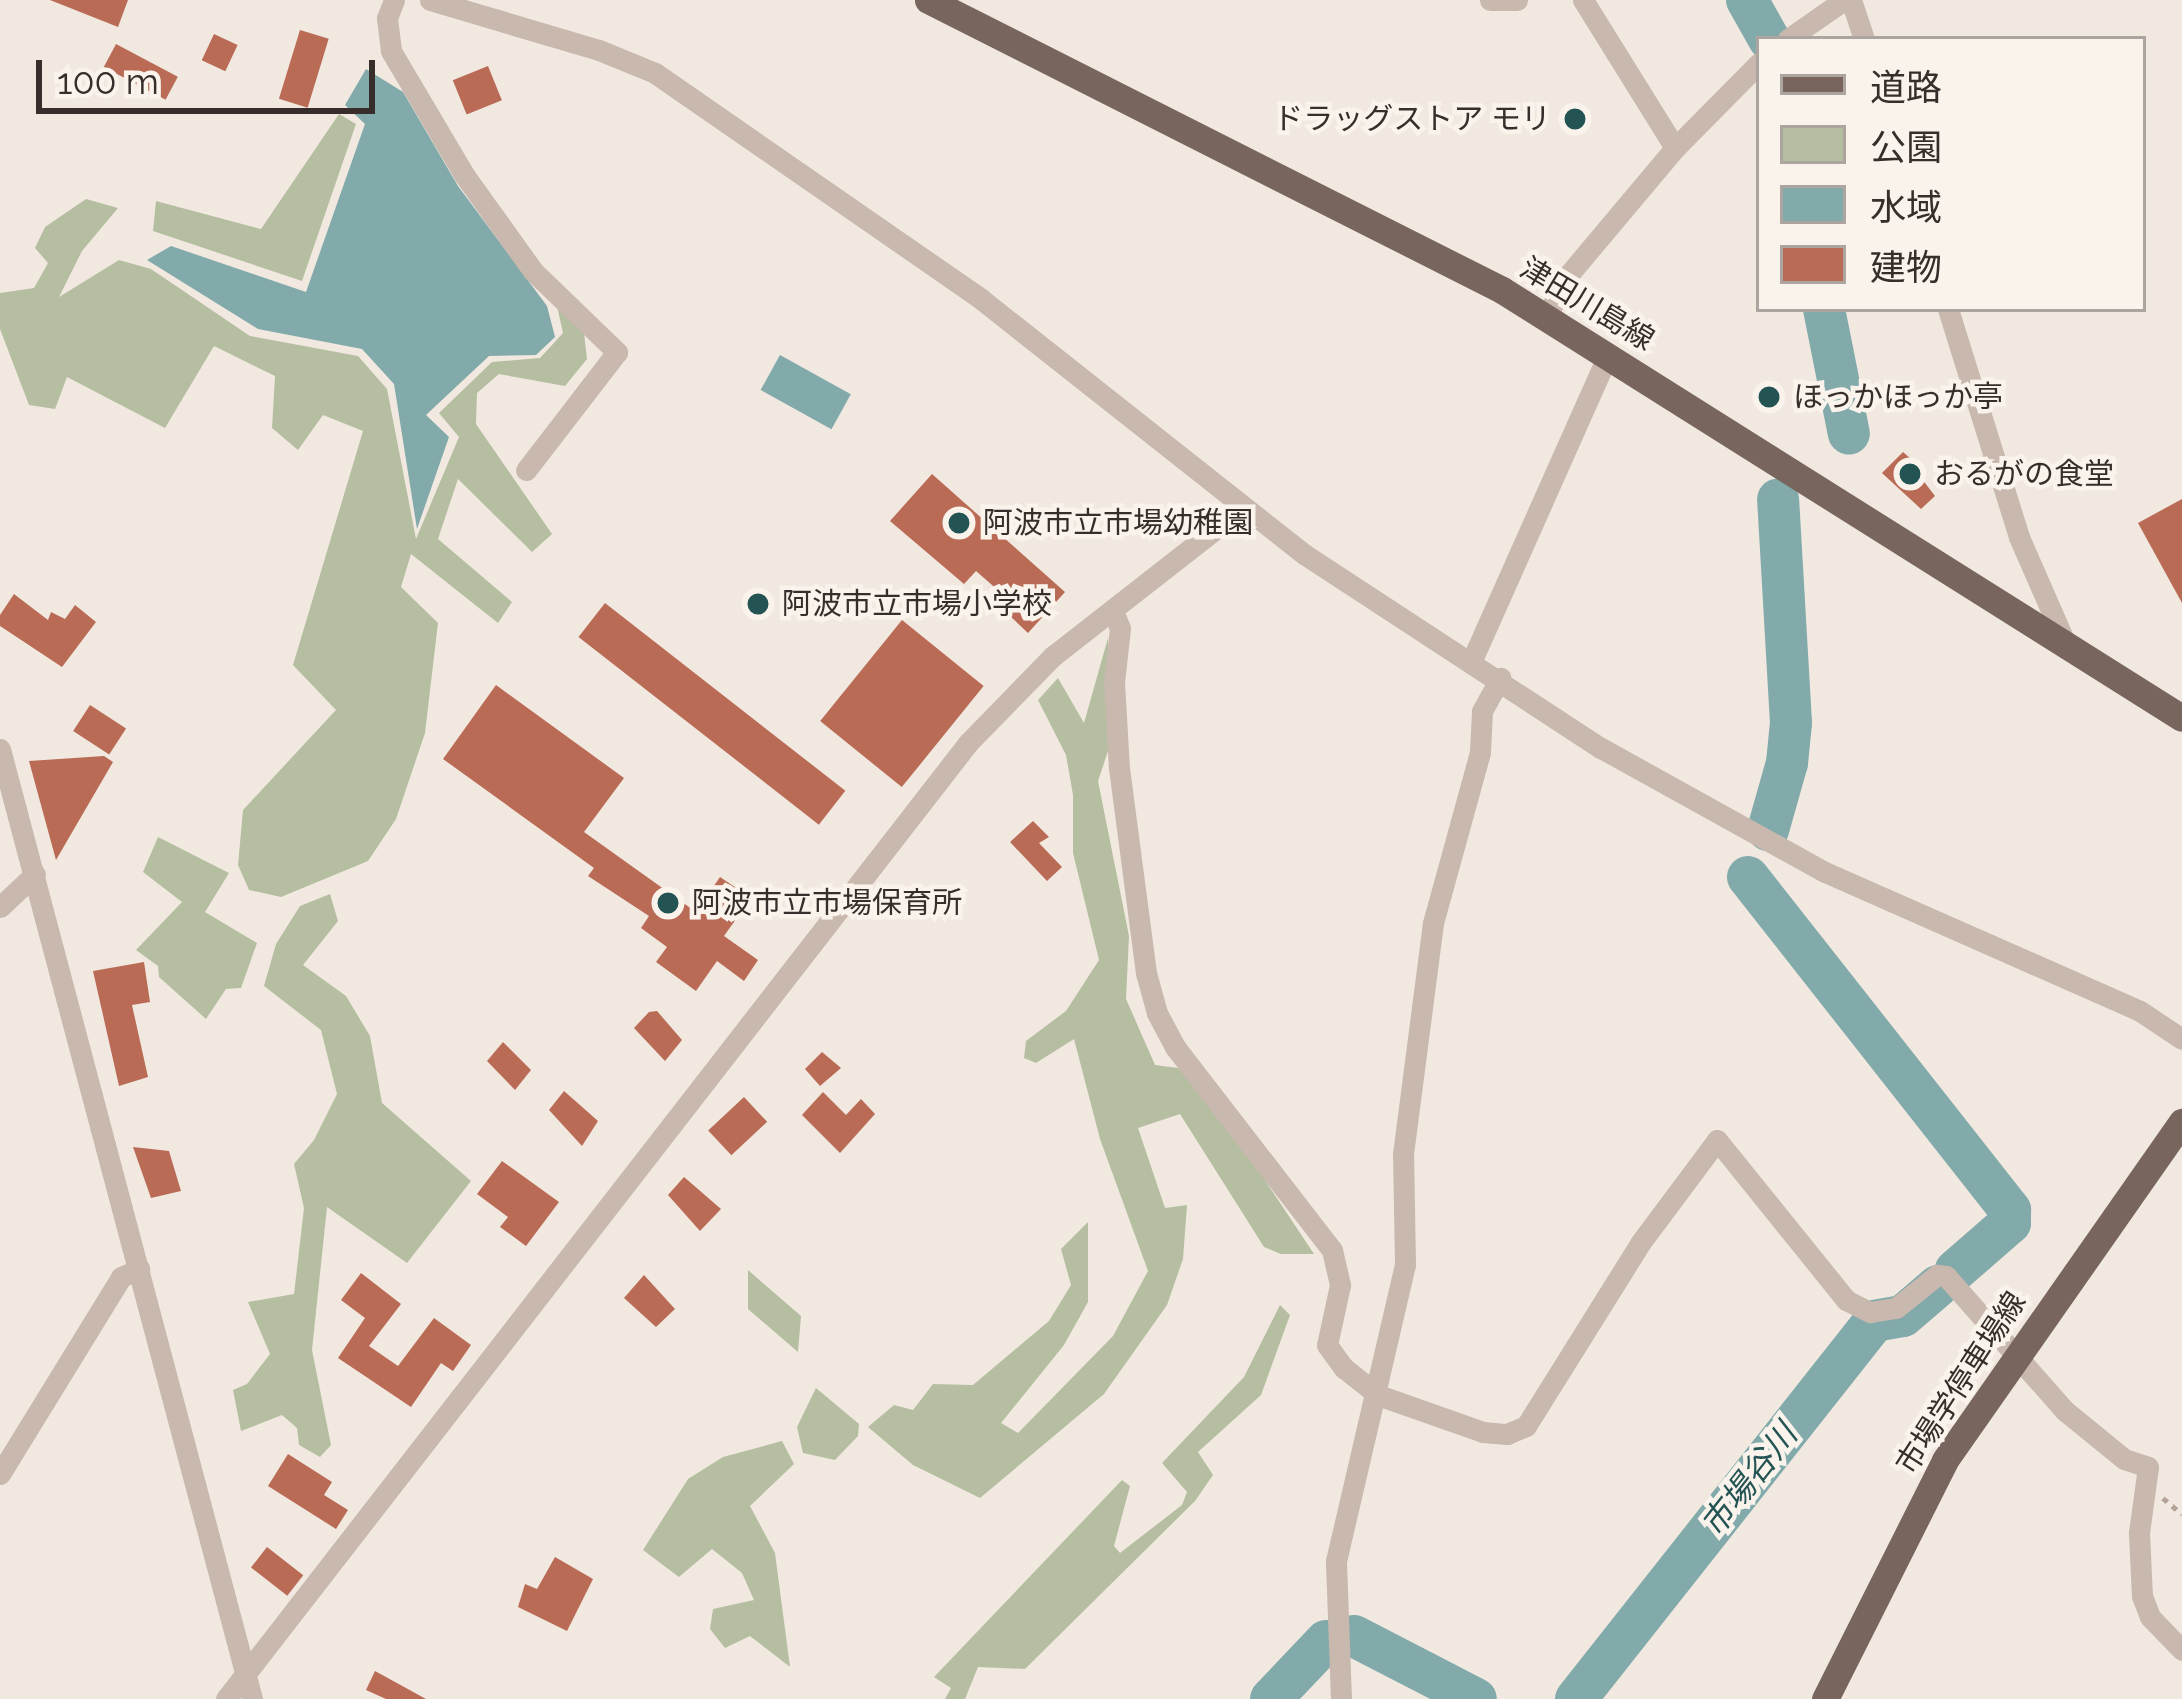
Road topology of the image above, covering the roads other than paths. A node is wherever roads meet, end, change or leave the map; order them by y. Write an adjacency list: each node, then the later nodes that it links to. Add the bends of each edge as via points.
1 (394, 0): 15 (street, via 391,51 465,176 532,271 617,352)
2 (430, 0): 16 (street, via 655,73 980,299)
3 (928, 0): 13 (main road, 津田川島線)
4 (1490, 0): 5 (street)
5 (1517, 0)
6 (1583, 0): 11 (street)
7 (1844, 0): 8 (street); 9 (street)
8 (1792, 36)
9 (1862, 36)
10 (1756, 66): 11 (street)
11 (1676, 148): 13 (street, via 1570,273)
12 (1949, 312): 18 (street, via 2019,537)
13 (1546, 317): 14 (main road, 津田川島線)
14 (1608, 354): 18 (main road, 津田川島線); 19 (street)
15 (526, 470)
16 (1244, 506): 17 (street); 19 (street, via 1304,554)
17 (1113, 611): 29 (street, via 1120,628 1119,768 1157,1012 1175,1047 1332,1250 1340,1286 1327,1345); 32 (street, via 1053,656 968,742)
18 (2064, 640): 21 (main road, 津田川島線)
19 (1472, 660): 20 (street)
20 (1500, 678): 25 (street, via 1601,748 1825,872 2140,1011); 29 (street, via 1482,711 1480,752 1433,923 1403,1154 1405,1265)
21 (2182, 718)
22 (0, 749): 23 (street)
23 (35, 874): 24 (street); 27 (street)
24 (0, 908)
25 (2182, 1040)
26 (2182, 1122): 28 (main road, 市場学停車場線)
27 (139, 1269): 30 (street, via 121,1277); 32 (street)
28 (2017, 1355): 29 (street, via 1946,1276 1896,1308 1870,1312 1846,1300 1718,1140 1641,1242 1526,1426 1483,1432); 31 (street, via 2064,1410 2124,1459 2148,1467 2142,1596 2150,1617); 35 (main road, 市場学停車場線, via 1934,1481)
29 (1378, 1395): 34 (street, via 1336,1561)
30 (0, 1474)
31 (2182, 1650)
32 (249, 1688): 33 (street)
33 (226, 1699)
34 (1341, 1699)
35 (1825, 1699)

